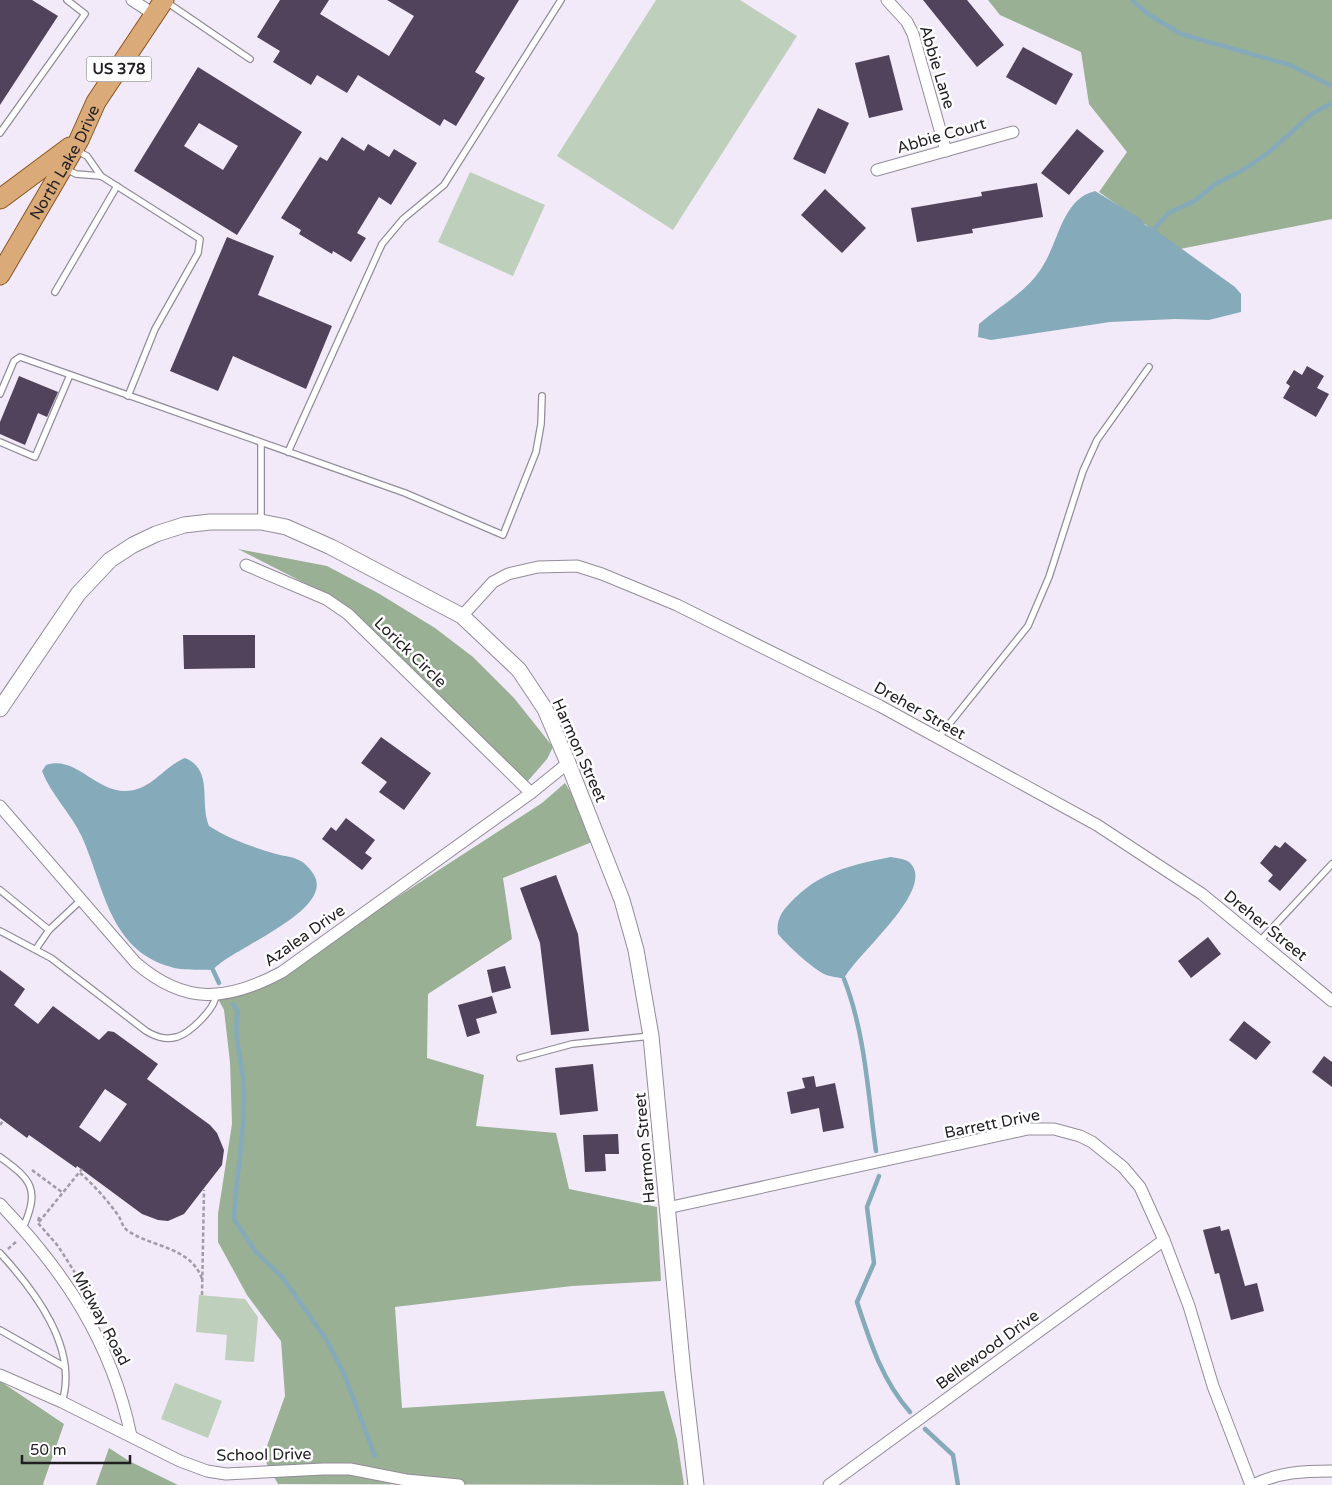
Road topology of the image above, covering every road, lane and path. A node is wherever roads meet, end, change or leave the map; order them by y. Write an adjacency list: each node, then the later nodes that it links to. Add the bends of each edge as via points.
1 (67, 0): 8 (lane, via 84,14)
2 (132, 0): 5 (street)
3 (561, 0): 25 (lane, via 444,185 403,219 382,244)
4 (887, 0): 10 (street, Abbie Lane, via 898,10 913,34)
5 (159, 8): 6 (lane); 9 (main road, North Lake Drive / US 378, via 96,102)
6 (250, 59)
7 (1013, 132): 10 (street, Abbie Court)
8 (0, 133)
9 (76, 145): 11 (main road, North Lake Drive / US 378); 13 (lane); 15 (main road, US 378)
10 (946, 151): 12 (street, Abbie Court)
11 (62, 168): 13 (lane, via 76,174); 16 (main road, North Lake Drive / US 378)
12 (877, 170)
13 (101, 176): 14 (lane)
14 (118, 186): 17 (lane); 21 (lane, via 200,239 200,246 154,329)
15 (0, 199)
16 (0, 275)
17 (54, 292)
18 (1150, 367): 30 (lane, via 1097,440 1028,626)
19 (70, 375): 20 (lane, via 20,357 14,360); 21 (lane); 23 (lane, via 35,457)
20 (0, 394)
21 (128, 396): 24 (lane)
22 (542, 396): 25 (lane, via 536,452 504,535 406,493)
23 (0, 442)
24 (262, 443): 25 (lane); 26 (lane)
25 (288, 452)
26 (261, 522): 28 (street, Harmon Street, via 308,536); 29 (street, Harmon Street, via 184,525 133,545 110,560 78,594)
27 (246, 565): 32 (street, Lorick Circle, via 326,599 348,614)
28 (462, 616): 30 (street, Dreher Street, via 493,582 508,574 538,567 577,566 738,634); 31 (street, Harmon Street, via 518,670 545,709)
29 (0, 709)
30 (938, 738): 39 (street, Dreher Street, via 1097,825 1202,894)
31 (568, 762): 32 (street, Azalea Drive); 43 (street, Harmon Street, via 622,900 639,967)
32 (531, 793): 41 (street, Azalea Drive, via 282,972 258,984)
33 (0, 806): 36 (street, Azalea Drive)
34 (1332, 864): 39 (lane)
35 (0, 890): 37 (lane)
36 (81, 900): 37 (lane); 41 (street, Azalea Drive, via 136,963 155,978 185,992)
37 (49, 930): 40 (lane)
38 (0, 931): 40 (lane)
39 (1260, 941): 42 (street, Dreher Street)
40 (36, 949): 41 (lane, via 158,1037 181,1035 212,1009)
41 (216, 995)
42 (1332, 1001)
43 (651, 1036): 44 (lane, via 572,1044); 52 (street, Harmon Street)
44 (520, 1058)
45 (3, 1121): 46 (path)
46 (0, 1125)
47 (0, 1157): 54 (lane, via 23,1174 31,1188 31,1208)
48 (82, 1170): 49 (path)
49 (80, 1173): 53 (path); 57 (path, via 92,1183 124,1228 149,1242 183,1254 197,1268)
50 (204, 1190): 57 (path)
51 (0, 1204): 54 (street, Midway Road)
52 (668, 1208): 55 (street, Barrett Drive, via 1028,1130 1054,1129 1092,1142 1123,1167 1147,1198); 66 (street, Harmon Street)
53 (38, 1223)
54 (23, 1228): 63 (street, Midway Road, via 58,1269 80,1305 119,1388)
55 (1164, 1240): 67 (street, Bellewood Drive); 68 (street, Barrett Drive, via 1189,1306 1213,1386)
56 (0, 1252): 60 (lane, via 45,1313)
57 (202, 1280): 58 (path)
58 (202, 1295)
59 (0, 1330): 60 (lane)
60 (65, 1367): 62 (lane, via 66,1388)
61 (0, 1375): 62 (street, School Drive)
62 (62, 1402): 63 (street, School Drive)
63 (131, 1436): 65 (street, School Drive, via 193,1467 226,1474 323,1468)
64 (1332, 1470): 68 (street, via 1282,1474)
65 (459, 1485)
66 (696, 1485)
67 (829, 1485)
68 (1252, 1485)

